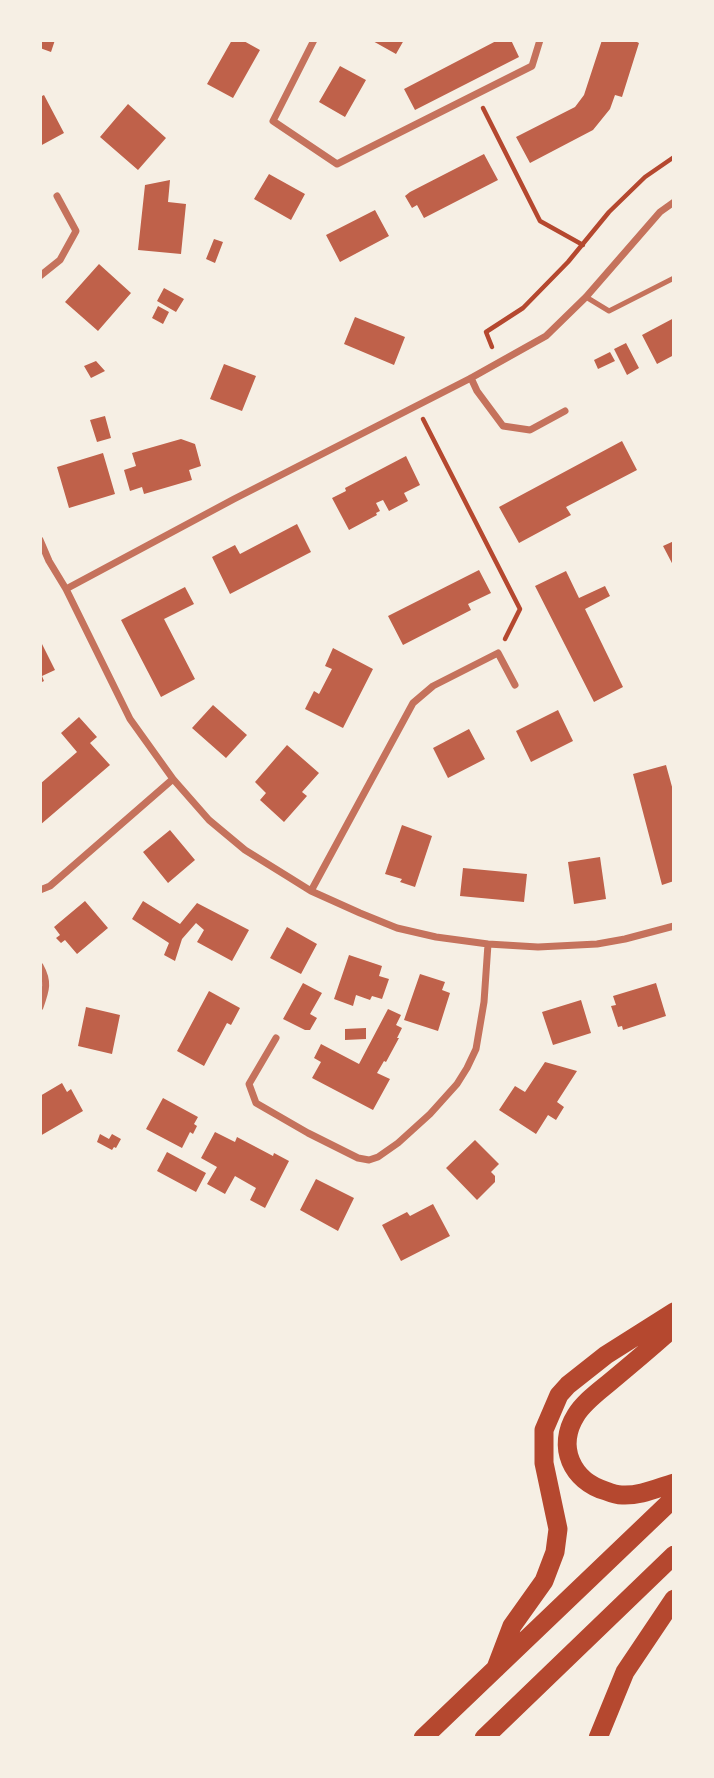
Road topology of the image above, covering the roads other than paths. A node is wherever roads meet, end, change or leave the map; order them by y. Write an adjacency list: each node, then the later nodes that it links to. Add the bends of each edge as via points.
1 (314, 40): 2 (street, via 273,121 337,164 533,66)
2 (540, 40)
3 (57, 196): 5 (street, via 76,231 60,260)
4 (674, 202): 7 (street)
5 (40, 276)
6 (674, 278): 7 (lane, via 609,311)
7 (586, 297): 8 (street, via 546,336)
8 (471, 378): 9 (street, via 503,426 530,430); 13 (street)
9 (565, 411)
10 (40, 540): 11 (street)
11 (49, 561): 12 (street); 13 (street)
12 (40, 564)
13 (66, 589): 15 (street, via 130,719)
14 (515, 685): 17 (street, via 498,653 433,686 413,703)
15 (173, 779): 16 (street); 17 (street, via 209,820 245,850)
16 (40, 890)
17 (312, 891): 19 (street, via 397,928)
18 (674, 926): 19 (street, via 597,944)
19 (488, 944): 22 (street, via 478,1038 467,1068 430,1114 378,1157 358,1158 256,1103 249,1084)
20 (40, 966): 21 (street, via 46,975)
21 (40, 1007)
22 (276, 1038)
23 (674, 1312): 29 (highway, via 606,1355 559,1395 544,1430 544,1463 558,1529 555,1552 544,1580 512,1626)
24 (674, 1325): 25 (highway, via 589,1400 569,1426 567,1437 575,1469 595,1488 620,1496)
25 (674, 1483)
26 (674, 1498): 29 (highway)
27 (674, 1555): 31 (highway)
28 (674, 1599): 32 (highway, via 625,1672)
29 (496, 1668): 30 (highway)
30 (423, 1738)
31 (484, 1738)
32 (598, 1738)

